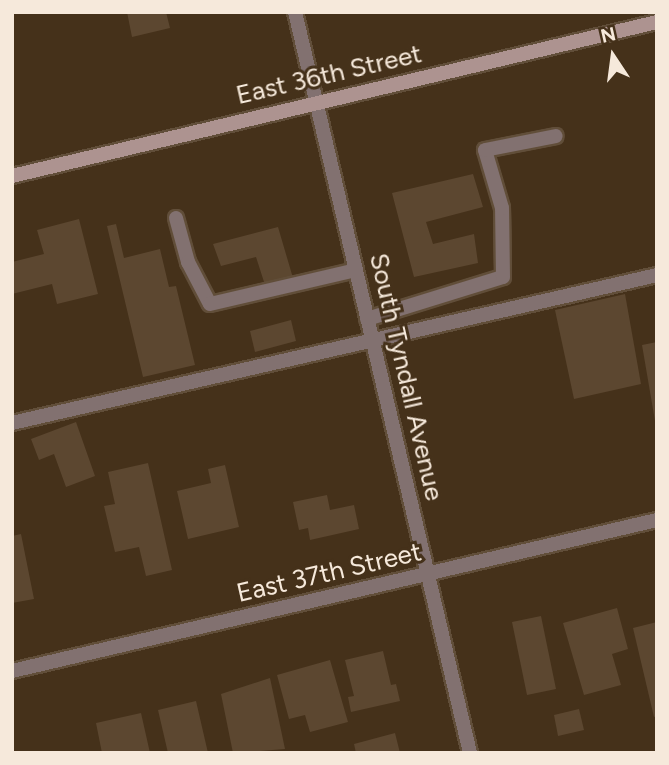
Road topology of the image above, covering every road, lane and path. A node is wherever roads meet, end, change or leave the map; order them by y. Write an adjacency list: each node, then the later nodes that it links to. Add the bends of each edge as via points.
1 (295, 12): 3 (street, South Tyndall Avenue)
2 (657, 22): 3 (main road, East 36th Street)
3 (317, 103): 5 (main road, East 36th Street); 7 (street, South Tyndall Avenue)
4 (556, 136): 9 (street, via 485,150 502,208 503,277)
5 (12, 176)
6 (176, 218): 7 (street, via 188,262 210,304)
7 (356, 270): 9 (street, South Tyndall Avenue)
8 (657, 275): 10 (street)
9 (367, 319): 10 (street, South Tyndall Avenue)
10 (371, 339): 11 (street); 13 (street, South Tyndall Avenue)
11 (12, 423)
12 (657, 520): 13 (street, East 37th Street)
13 (427, 576): 14 (street, East 37th Street); 15 (street, South Tyndall Avenue)
14 (12, 671)
15 (470, 753)

